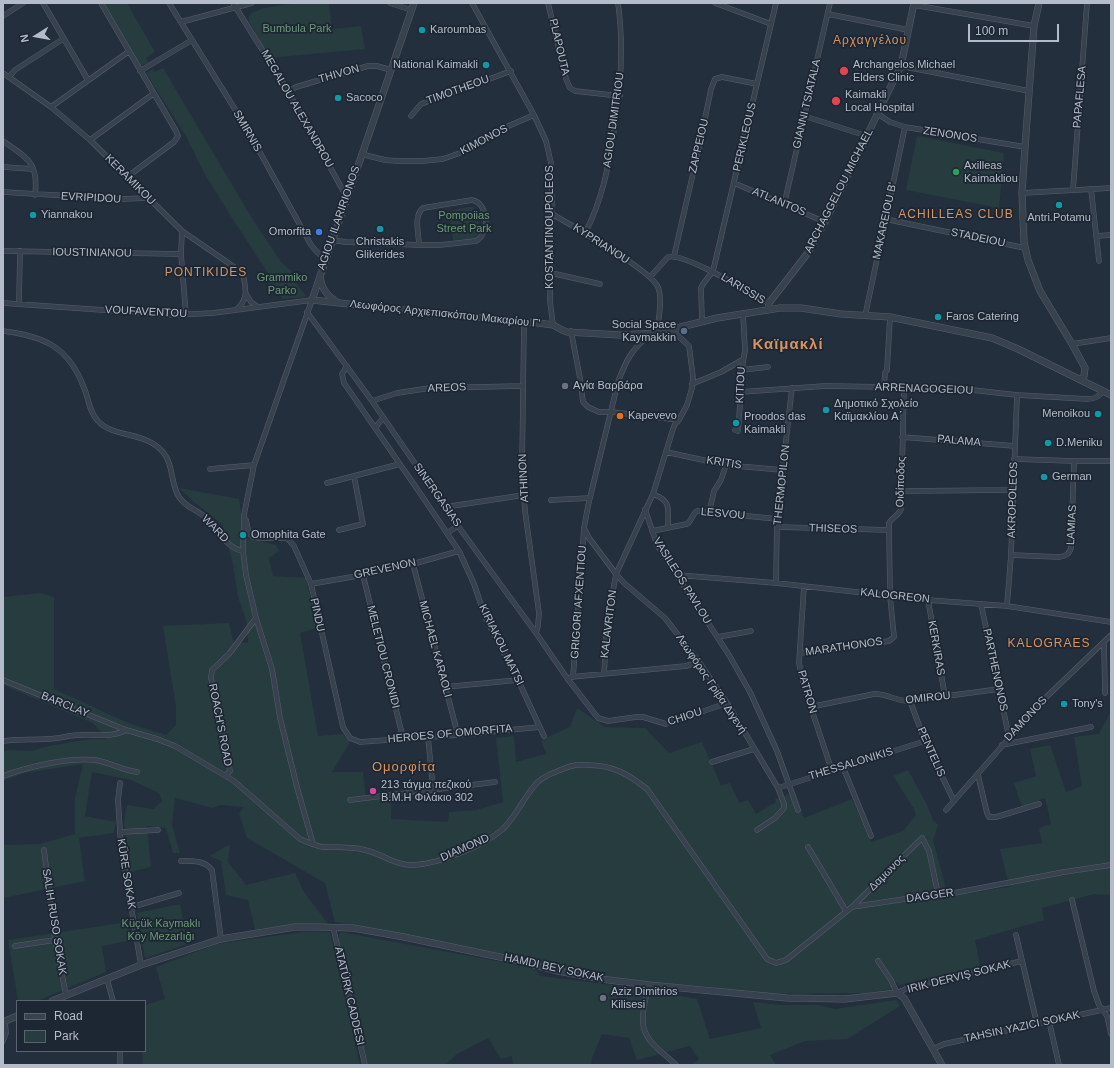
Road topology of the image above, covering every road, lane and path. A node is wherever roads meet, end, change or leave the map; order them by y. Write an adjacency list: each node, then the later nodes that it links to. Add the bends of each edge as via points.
1 (23, 3): 20 (street)
2 (43, 3): 25 (street)
3 (101, 3): 27 (street)
4 (169, 3): 21 (street, SMIRNIS)
5 (252, 3): 17 (street)
6 (390, 3): 18 (street)
7 (414, 3): 18 (street, AGIOU ILARIRIONOS)
8 (472, 3): 31 (street, KOSTANTINOUPOLEOS)
9 (548, 3): 39 (street, PLAPOUTA, via 570,88 578,92)
10 (618, 3): 39 (street, AGIOU DIMITRIOU, via 622,47)
11 (716, 3): 22 (street)
12 (776, 3): 22 (street, PERIKLEOUS)
13 (830, 3): 19 (street, GIANNI TSIATALA)
14 (1039, 3): 23 (street)
15 (1087, 3): 57 (street, PAPAFLESA)
16 (914, 4): 23 (street); 24 (street, ARCHAGGELOU MICHAEL)
17 (234, 5): 21 (street); 36 (street, MEGALOU ALEXANDROU)
18 (411, 10): 29 (street, AGIOU ILARIRIONOS)
19 (828, 14): 24 (street); 44 (street, GIANNI TSIATALA)
20 (3, 16)
21 (181, 22): 26 (street, SMIRNIS)
22 (771, 24): 35 (street, PERIKLEOUS)
23 (1034, 26): 37 (street)
24 (908, 30): 28 (street, ARCHAGGELOU MICHAEL)
25 (63, 38): 33 (street, via 15,70); 34 (street)
26 (192, 40): 30 (street); 78 (street, SMIRNIS, via 246,127 311,245)
27 (128, 52): 30 (street); 34 (street)
28 (901, 66): 37 (street); 41 (street, ARCHAGGELOU MICHAEL)
29 (391, 70): 36 (street, THIVON, via 368,66); 50 (street, AGIOU ILARIRIONOS)
30 (140, 71): 38 (street)
31 (511, 71): 42 (street, KOSTANTINOUPOLEOS); 43 (street, TIMOTHEOU, via 421,104)
32 (3, 73): 33 (street, KERAMIKOU)
33 (9, 77): 40 (street, KERAMIKOU)
34 (88, 80): 40 (street)
35 (757, 84): 54 (street, PERIKLEOUS); 77 (street, ZAPPEIOU, via 722,77 715,79)
36 (288, 91): 61 (street, MEGALOU ALEXANDROU)
37 (1029, 91): 49 (street)
38 (153, 94): 47 (street); 53 (street, via 176,131 177,138)
39 (620, 96): 68 (street, AGIOU DIMITRIOU, via 604,181)
40 (51, 106): 47 (street, KERAMIKOU)
41 (878, 114): 45 (street, ZENONOS, via 890,122); 46 (street, ARCHAGGELOU MICHAEL)
42 (534, 115): 50 (street, KIMONOS, via 504,128 460,153 443,158 397,161); 64 (street, KOSTANTINOUPOLEOS, via 544,137 551,163)
43 (411, 116)
44 (804, 116): 46 (street); 63 (street, GIANNI TSIATALA)
45 (905, 127): 49 (street, ZENONOS); 65 (street, MAKAREIOU B')
46 (867, 136): 66 (street, ARCHAGGELOU MICHAEL)
47 (90, 140): 53 (street, KERAMIKOU)
48 (3, 141): 52 (street, via 28,158)
49 (1025, 147): 59 (street)
50 (361, 154): 61 (street, AGIOU ILARIRIONOS)
51 (3, 167): 52 (street)
52 (34, 168): 60 (street)
53 (127, 177): 62 (street, KERAMIKOU)
54 (734, 183): 63 (street, ATLANTOS); 80 (street, PERIKLEOUS)
55 (1091, 188): 56 (street); 57 (street); 70 (street)
56 (1111, 188)
57 (1072, 190): 59 (street)
58 (3, 192): 60 (street, EVRIPIDOU)
59 (1022, 193): 73 (street)
60 (35, 195): 62 (street, EVRIPIDOU, via 121,200)
61 (346, 196): 71 (street, AGIOU ILARIRIONOS)
62 (147, 198): 67 (street, KERAMIKOU)
63 (784, 205): 66 (street, ATLANTOS)
64 (552, 214): 68 (street, KYPRIANOU); 81 (street, KOSTANTINOUPOLEOS)
65 (885, 219): 73 (street, STADEIOU); 96 (street, MAKAREIOU B')
66 (825, 222): 90 (street, ARCHAGGELOU MICHAEL, via 807,254)
67 (182, 231): 76 (street); 85 (street, KERAMIKOU, via 243,273)
68 (585, 233): 83 (street, KYPRIANOU)
69 (1111, 235): 70 (street)
70 (1096, 236): 79 (street)
71 (332, 240): 72 (street); 78 (street, AGIOU ILARIRIONOS)
72 (419, 245): 72 (street, via 417,217 423,208 472,200 482,206 485,228 484,234 478,240 460,244)
73 (1025, 248): 106 (street, via 1040,291)
74 (3, 251): 75 (street, IOUSTINIANOU)
75 (20, 251): 76 (street, IOUSTINIANOU); 88 (street)
76 (181, 254): 95 (street)
77 (674, 256): 80 (street, LARISSIS); 83 (street, via 664,260)
78 (325, 259): 82 (street, AGIOU ILARIRIONOS)
79 (1099, 261)
80 (713, 271): 90 (street, LARISSIS); 99 (street, via 701,288)
81 (550, 273): 84 (street); 100 (street, KOSTANTINOUPOLEOS)
82 (319, 274): 86 (street, AGIOU ILARIRIONOS); 89 (street, via 326,293)
83 (650, 277): 104 (street, via 659,290 660,302)
84 (600, 284)
85 (246, 294): 91 (street); 92 (street, via 245,300)
86 (312, 300): 89 (street, Λεωφόρος Αρχιεπισκόπου Μακαρίου Γ'); 91 (street, VOUFAVENTOU); 93 (street, AGIOU ILARIRIONOS)
87 (3, 303): 88 (street, VOUFAVENTOU)
88 (19, 303): 95 (street, VOUFAVENTOU)
89 (337, 303): 98 (street, Λεωφόρος Αρχιεπισκόπου Μακαρίου Γ')
90 (768, 306): 94 (street, Λεωφόρος Αρχιεπισκόπου Μακαρίου Γ'); 96 (street, Λεωφόρος Αρχιεπισκόπου Μακαρίου Γ')
91 (258, 307): 92 (street, VOUFAVENTOU)
92 (236, 310): 95 (street, VOUFAVENTOU)
93 (307, 312): 108 (street, SINERGASIAS); 135 (street, AGIOU ILARIRIONOS)
94 (743, 313): 99 (street, Λεωφόρος Αρχιεπισκόπου Μακαρίου Γ'); 107 (street, KITIOU, via 745,350)
95 (186, 315)
96 (865, 316): 97 (street, Λεωφόρος Αρχιεπισκόπου Μακαρίου Γ')
97 (890, 317): 111 (street, Λεωφόρος Αρχιεπισκόπου Μακαρίου Γ', via 992,338); 114 (street)
98 (524, 322): 100 (street, Λεωφόρος Αρχιεπισκόπου Μακαρίου Γ'); 113 (street, ATHINON)
99 (702, 322): 101 (street, Λεωφόρος Αρχιεπισκόπου Μακαρίου Γ')
100 (553, 325): 103 (street, Λεωφόρος Αρχιεπισκόπου Μακαρίου Γ')
101 (672, 330): 104 (street, Λεωφόρος Αρχιεπισκόπου Μακαρίου Γ'); 112 (street, via 689,346)
102 (3, 331): 159 (street, WARD, via 34,337 60,349 79,375 93,415 98,422 107,428 155,444 169,461 179,497 205,517 226,542)
103 (571, 332): 104 (street, Λεωφόρος Αρχιεπισκόπου Μακαρίου Γ', via 600,335); 122 (street, via 583,402 599,412)
104 (653, 334): 122 (street, via 630,354 624,365)
105 (1111, 338): 106 (street)
106 (1072, 344): 111 (street, via 1085,368)
107 (742, 360): 110 (street, KITIOU); 112 (street)
108 (347, 366): 121 (street, SINERGASIAS); 125 (street, KIRIAKOU MATSI, via 342,374 344,383)
109 (768, 368): 110 (street)
110 (741, 370): 118 (street, KITIOU)
111 (1081, 380): 117 (street, Λεωφόρος Αρχιεπισκόπου Μακαρίου Γ')
112 (692, 384): 124 (street, via 687,404)
113 (523, 386): 121 (street, AREOS, via 430,388); 143 (street, ATHINON)
114 (884, 387): 115 (street, ARRENAGOGEIOU); 116 (street, ARRENAGOGEIOU)
115 (792, 388): 118 (street, ARRENAGOGEIOU); 137 (street, THERMOPILON)
116 (904, 388): 120 (street, ARRENAGOGEIOU, via 954,388); 127 (street, Οιδίποδος)
117 (1103, 390): 119 (street, Λεωφόρος Αρχιεπισκόπου Μακαρίου Γ'); 120 (street, ARRENAGOGEIOU, via 1099,396 1090,399)
118 (740, 392): 126 (street, KITIOU, via 738,431)
119 (1111, 394)
120 (1017, 395): 128 (street, AKROPOLEOS)
121 (372, 400): 123 (street, SINERGASIAS)
122 (612, 412): 124 (street); 144 (street)
123 (383, 418): 125 (street); 146 (street, SINERGASIAS)
124 (679, 420): 129 (street, via 675,424)
125 (375, 428): 133 (street, KIRIAKOU MATSI)
126 (735, 430)
127 (902, 437): 128 (street, PALAMA); 141 (street, Οιδίποδος)
128 (1015, 446): 130 (street, AKROPOLEOS)
129 (666, 452): 134 (street, KRITIS); 142 (street)
130 (1014, 459): 131 (street); 140 (street, AKROPOLEOS)
131 (1074, 461): 132 (street); 161 (street, LAMIAS, via 1070,552 1059,557)
132 (1111, 461)
133 (400, 464): 138 (street); 158 (street, KIRIAKOU MATSI)
134 (726, 465): 137 (street, KRITIS); 148 (street, via 714,491)
135 (254, 466): 136 (street); 149 (street, AGIOU ILARIRIONOS)
136 (210, 469)
137 (782, 470): 150 (street, THERMOPILON)
138 (354, 476): 139 (street); 155 (street, via 363,524)
139 (327, 482)
140 (1014, 490): 141 (street); 161 (street, AKROPOLEOS)
141 (901, 491): 156 (street, Οιδίποδος, via 900,513 891,521)
142 (652, 494): 147 (street); 154 (street, via 662,497 667,504)
143 (524, 495): 146 (street); 176 (street, ATHINON, via 539,613)
144 (590, 498): 145 (street); 153 (street)
145 (551, 500)
146 (445, 507): 151 (street, SINERGASIAS)
147 (645, 509): 157 (street, VASILEOS PAVLOU); 163 (street, KALAVRITON)
148 (709, 513): 150 (street, LESVOU); 154 (street, LESVOU, via 695,512 687,524)
149 (244, 518): 159 (street, AGIOU ILARIRIONOS); 167 (street, PINDU, via 249,532 255,538 282,537 291,541)
150 (777, 519): 152 (street, THERMOPILON)
151 (458, 526): 158 (street); 176 (street, SINERGASIAS)
152 (777, 527): 156 (street, THISEOS); 166 (street, THERMOPILON)
153 (584, 528): 163 (street, Λεωφόρος Γρίβα Διγενή); 183 (street, GRIGORI AFXENTIOU)
154 (668, 528): 157 (street, LESVOU)
155 (340, 530)
156 (889, 530): 169 (street)
157 (652, 531): 165 (street, VASILEOS PAVLOU, via 657,545)
158 (447, 533): 160 (street, KIRIAKOU MATSI)
159 (243, 551): 173 (street)
160 (459, 551): 162 (street, GREVENON); 186 (street, KIRIAKOU MATSI, via 486,619)
161 (1011, 555): 172 (street, AKROPOLEOS)
162 (413, 564): 164 (street, GREVENON); 187 (street, MICHAEL KARAOLI)
163 (616, 574): 181 (street, Λεωφόρος Γρίβα Διγενή, via 665,618); 182 (street, KALAVRITON, via 607,624)
164 (363, 575): 167 (street, GREVENON); 201 (street, MELETIOU CRONIDI)
165 (678, 575): 166 (street, KALOGREON); 178 (street, VASILEOS PAVLOU)
166 (776, 582): 168 (street, KALOGREON)
167 (311, 584): 204 (street, PINDU, via 343,727 350,738)
168 (804, 586): 169 (street, KALOGREON); 180 (street, PATRON)
169 (890, 596): 170 (street, KALOGREON); 180 (street, MARATHONOS, via 894,635 892,640)
170 (928, 600): 171 (street, KALOGREON); 190 (street, KERKIRAS)
171 (981, 604): 172 (street, KALOGREON); 188 (street, PARTHENONOS)
172 (1007, 606): 174 (street, KALOGREON)
173 (256, 618): 211 (street, ROACH'S ROAD, via 229,654 212,670 211,678 230,771); 228 (street, via 272,669 280,718)
174 (1111, 622)
175 (751, 631): 178 (street)
176 (536, 633): 184 (street, SINERGASIAS)
177 (1111, 635): 179 (street, DAMONOS)
178 (718, 637): 216 (street, VASILEOS PAVLOU, via 756,705)
179 (1104, 642): 189 (street); 200 (street, DAMONOS, via 1039,704)
180 (800, 653): 193 (street, PATRON, via 801,676)
181 (699, 662): 182 (street, via 686,666); 192 (street, Λεωφόρος Γρίβα Διγενή)
182 (604, 674): 183 (street)
183 (573, 677): 184 (street)
184 (567, 678): 192 (street, CHIOU, via 594,714 605,721 639,717 666,724)
185 (3, 680): 196 (street, BARCLAY)
186 (518, 680): 187 (street); 194 (street, KIRIAKOU MATSI)
187 (445, 687): 197 (street, MICHAEL KARAOLI)
188 (999, 689): 190 (street, OMIROU); 200 (street, PARTHENONOS)
189 (1105, 693)
190 (945, 696): 191 (street, OMIROU)
191 (910, 702): 193 (street, OMIROU, via 874,694); 203 (street, PENTELIS)
192 (727, 703): 206 (street, Λεωφόρος Γρίβα Διγενή)
193 (810, 707): 209 (street, PATRON)
194 (540, 727): 197 (street, HEROES OF OMORFITA); 198 (street, KIRIAKOU MATSI)
195 (1091, 727): 205 (street)
196 (126, 730): 202 (street, via 110,735 82,734); 211 (street, DIAMOND, via 175,746)
197 (458, 735): 199 (street, HEROES OF OMORFITA)
198 (544, 736)
199 (428, 737): 201 (street, HEROES OF OMORFITA); 218 (street)
200 (1009, 737): 205 (street, DAMONOS)
201 (403, 738): 204 (street, HEROES OF OMORFITA)
202 (3, 741)
203 (925, 741): 208 (street, THESSALONIKIS); 220 (street, PENTELIS)
204 (361, 742)
205 (1002, 745): 212 (street, DAMONOS)
206 (754, 749): 207 (street); 217 (street, Λεωφόρος Γρίβα Διγενή)
207 (712, 762)
208 (843, 767): 209 (street, THESSALONIKIS); 227 (street)
209 (832, 771): 216 (street, THESSALONIKIS)
210 (137, 772): 213 (street, via 96,760 76,759 28,768)
211 (226, 775): 228 (street, DIAMOND, via 295,835)
212 (978, 775): 220 (street, DAMONOS); 221 (street, via 988,815 994,817)
213 (3, 776)
214 (495, 782): 218 (street)
215 (120, 783): 226 (street, KÜRE SOKAK)
216 (789, 784): 217 (street, THESSALONIKIS); 222 (street, VASILEOS PAVLOU)
217 (778, 788): 225 (street, Λεωφόρος Γρίβα Διγενή, via 784,808 775,818)
218 (433, 789): 219 (street)
219 (350, 800)
220 (954, 801): 223 (street, DAMONOS)
221 (1039, 804)
222 (798, 810)
223 (946, 810)
224 (158, 830): 226 (street)
225 (756, 830)
226 (120, 832): 236 (street, KÜRE SOKAK)
227 (872, 836)
228 (313, 844): 244 (street, DIAMOND, via 365,850 403,865 440,860 485,841 502,830 536,784 548,775 574,765 609,767 627,774 647,789)
229 (808, 847): 238 (street)
230 (44, 850): 242 (street, SALIH RUSO SOKAK)
231 (181, 861): 241 (street, via 208,864 212,870)
232 (1111, 865): 234 (street, DAGGER)
233 (179, 893): 236 (street)
234 (938, 894): 237 (street, DAGGER); 237 (street, Δαμωνος, via 929,851 922,838)
235 (1072, 900): 255 (street, via 1094,991)
236 (132, 907): 247 (street, KÜRE SOKAK)
237 (852, 908): 238 (street, DAGGER)
238 (846, 911): 244 (street, DAGGER, via 786,960 776,963)
239 (333, 927): 241 (street, HAMDI BEY SOKAK, via 295,927); 249 (street, HAMDI BEY SOKAK, via 404,937 558,971); 265 (street, ATATÜRK CADDESI)
240 (1016, 935): 246 (street)
241 (222, 939): 247 (street, HAMDI BEY SOKAK)
242 (55, 940): 243 (street); 251 (street, SALIH RUSO SOKAK)
243 (15, 946)
244 (767, 959)
245 (878, 961): 250 (street)
246 (1022, 961): 250 (street, via 910,987); 259 (street)
247 (141, 965): 248 (street, HAMDI BEY SOKAK)
248 (107, 979): 251 (street, HAMDI BEY SOKAK); 253 (street)
249 (649, 985): 250 (street, HAMDI BEY SOKAK, via 787,998 845,999); 266 (street, via 643,1017 644,1030 654,1045)
250 (897, 993): 262 (street, via 904,998)
251 (66, 995): 252 (street, HAMDI BEY SOKAK)
252 (54, 1000)
253 (113, 1000)
254 (1111, 1008): 255 (street)
255 (1103, 1010): 257 (street); 260 (street)
256 (16, 1016): 258 (street)
257 (1049, 1021): 259 (street); 268 (street)
258 (4, 1022): 261 (street, via 6,1033)
259 (1037, 1024): 262 (street, via 944,1044)
260 (1111, 1034)
261 (3, 1041)
262 (933, 1049): 267 (street)
263 (120, 1052): 264 (street)
264 (120, 1065)
265 (365, 1065)
266 (676, 1065)
267 (942, 1065)
268 (1059, 1065)

